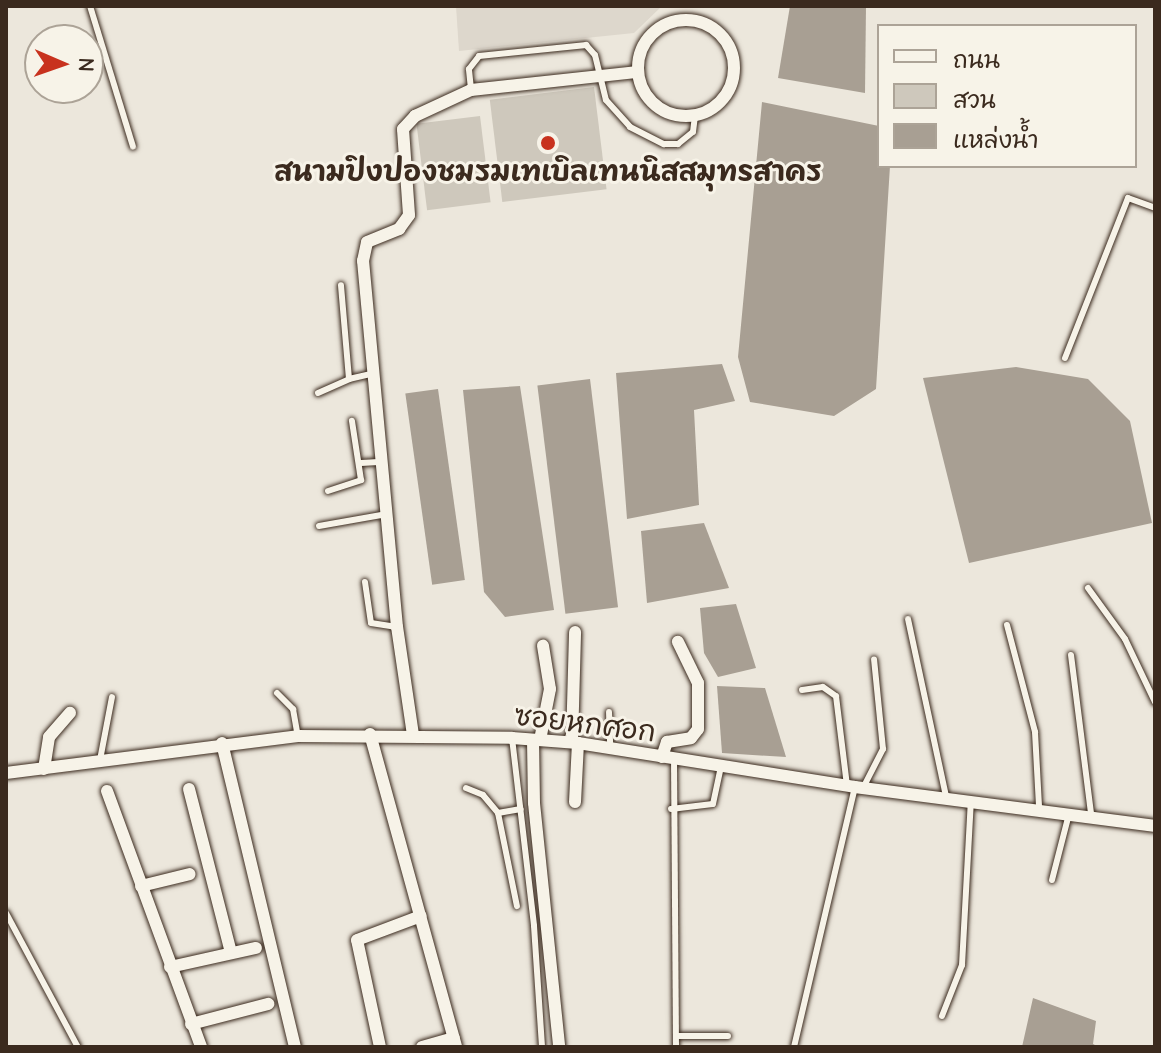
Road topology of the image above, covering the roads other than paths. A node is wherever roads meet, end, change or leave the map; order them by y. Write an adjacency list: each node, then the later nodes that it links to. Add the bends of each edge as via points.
1 (90, 6): 8 (lane)
2 (700, 6): 3 (street)
3 (697, 21): 4 (street, via 670,22 655,31 643,45); 7 (street, via 721,35 733,69 719,102)
4 (638, 72): 5 (street); 7 (street, via 654,103 669,113)
5 (599, 75): 6 (street); 6 (lane, via 595,55 586,45 479,56 469,69); 7 (lane, via 615,113 649,138 664,144 686,141)
6 (471, 90): 12 (street, via 415,116 403,129 409,215 399,229 374,238 364,249)
7 (695, 115)
8 (133, 147)
9 (1155, 208): 11 (lane, via 1128,198)
10 (341, 285): 13 (lane)
11 (1065, 358)
12 (374, 373): 13 (lane); 16 (street)
13 (349, 379): 14 (lane)
14 (318, 393)
15 (352, 421): 17 (lane)
16 (383, 462): 17 (lane); 19 (street)
17 (361, 463): 18 (lane, via 361,480)
18 (328, 491)
19 (387, 514): 20 (lane); 25 (street)
20 (319, 526)
21 (365, 582): 25 (lane, via 371,623)
22 (1088, 588): 34 (lane, via 1125,639)
23 (908, 619): 54 (lane)
24 (1007, 625): 57 (lane, via 1035,732)
25 (397, 627): 37 (street)
26 (575, 632): 41 (street)
27 (678, 642): 46 (street, via 698,683 698,729 691,738 667,742)
28 (543, 646): 43 (street, via 550,689)
29 (1071, 655): 62 (lane)
30 (874, 659): 52 (lane, via 883,749)
31 (802, 690): 52 (lane, via 823,687 836,696)
32 (277, 693): 38 (lane, via 293,709)
33 (112, 697): 45 (lane)
34 (1155, 702)
35 (609, 712): 44 (lane)
36 (70, 713): 47 (street, via 49,737)
37 (413, 735): 39 (street, ซอยหกศอก); 40 (street, ซอยหกศอก)
38 (298, 736): 40 (street, ซอยหกศอก); 42 (street, ซอยหกศอก)
39 (512, 742): 43 (street, ซอยหกศอก); 58 (lane)
40 (371, 745): 69 (street)
41 (576, 745): 43 (street, ซอยหกศอก); 44 (street, ซอยหกศอก); 56 (street)
42 (223, 748): 45 (street, ซอยหกศอก); 81 (street)
43 (534, 748): 85 (street)
44 (610, 748): 46 (street, ซอยหกศอก)
45 (99, 761): 47 (street, ซอยหกศอก)
46 (670, 761): 48 (street, ซอยหกศอก); 59 (lane)
47 (44, 769): 49 (street, ซอยหกศอก)
48 (720, 771): 52 (street, ซอยหกศอก); 59 (lane, via 708,807)
49 (6, 773)
50 (466, 788): 61 (lane, via 491,802)
51 (189, 789): 71 (street)
52 (855, 789): 54 (street, ซอยหกศอก); 87 (lane)
53 (107, 791): 66 (street)
54 (946, 797): 55 (street, ซอยหกศอก)
55 (971, 800): 57 (street, ซอยหกศอก); 74 (lane, via 962,965)
56 (575, 802)
57 (1039, 807): 60 (street, ซอยหกศอก)
58 (521, 809): 61 (lane); 84 (lane)
59 (671, 809): 76 (lane)
60 (1069, 811): 62 (street, ซอยหกศอก); 65 (lane)
61 (498, 813): 67 (lane)
62 (1091, 814): 63 (street, ซอยหกศอก)
63 (1155, 826)
64 (190, 874): 66 (street)
65 (1052, 880)
66 (141, 886): 72 (street)
67 (517, 906)
68 (6, 913): 79 (lane)
69 (421, 916): 78 (street); 82 (street, via 357,940)
70 (256, 948): 71 (street)
71 (231, 953): 72 (street)
72 (170, 967): 75 (street)
73 (268, 1004): 75 (street)
74 (942, 1016)
75 (191, 1024): 80 (street)
76 (676, 1036): 77 (lane); 86 (lane)
77 (728, 1036)
78 (455, 1043): 83 (street)
79 (78, 1047)
80 (201, 1047)
81 (295, 1047)
82 (380, 1047)
83 (422, 1047)
84 (542, 1047)
85 (559, 1047)
86 (676, 1047)
87 (794, 1047)

